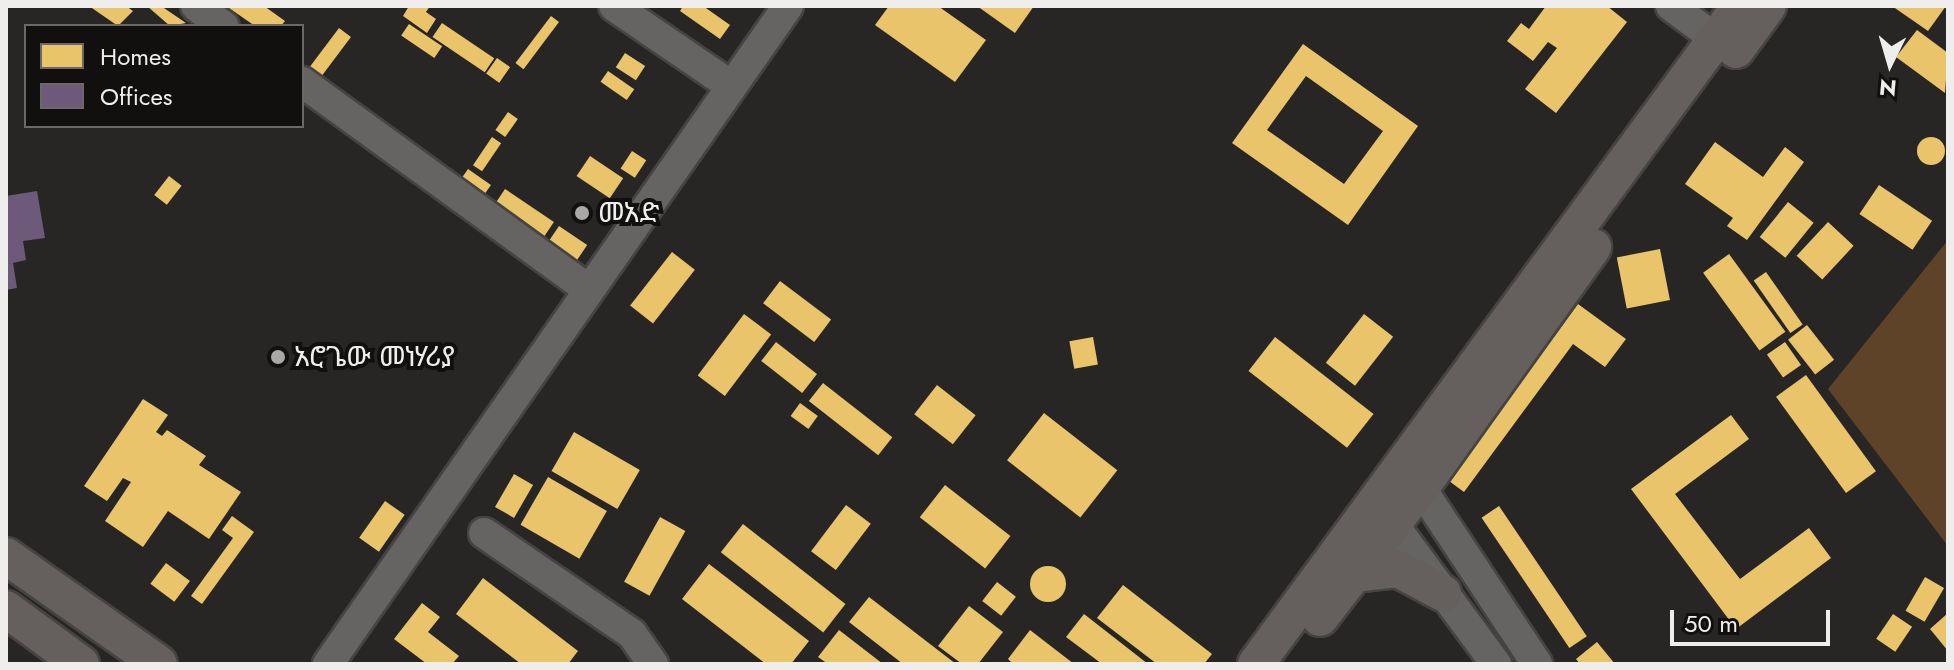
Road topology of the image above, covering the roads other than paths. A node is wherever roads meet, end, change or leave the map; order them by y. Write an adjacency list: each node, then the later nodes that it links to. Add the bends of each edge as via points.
1 (196, 6): 7 (street)
2 (614, 6): 10 (street)
3 (788, 6): 10 (street)
4 (1671, 6): 8 (street)
5 (1740, 6): 8 (main road)
6 (1768, 6): 12 (main road)
7 (221, 24)
8 (1716, 39): 12 (main road)
9 (304, 83): 11 (street)
10 (730, 85): 11 (street)
11 (588, 289): 21 (street)
12 (1413, 475): 13 (main road); 26 (street, via 1463,559)
13 (1384, 512): 16 (main road); 17 (street); 23 (main road)
14 (484, 533): 22 (street, via 632,634)
15 (6, 556): 20 (main road)
16 (1353, 574): 17 (main road, via 1398,569); 24 (main road)
17 (1443, 593): 25 (street)
18 (6, 609): 19 (main road)
19 (81, 664)
20 (159, 664)
21 (328, 664)
22 (653, 664)
23 (1256, 664)
24 (1285, 664)
25 (1496, 664)
26 (1537, 664)

